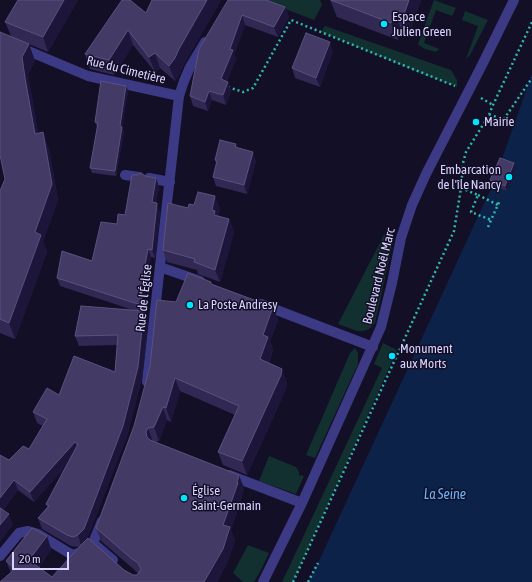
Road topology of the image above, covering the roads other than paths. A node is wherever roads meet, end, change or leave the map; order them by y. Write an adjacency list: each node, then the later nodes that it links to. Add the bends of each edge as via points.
1 (514, 0): 10 (street, Boulevard Noël Marc, via 412,205 401,238 381,327)
2 (210, 34): 4 (street, Rue de l'Église, via 190,67)
3 (0, 39): 4 (street, Rue du Cimetière, via 88,76)
4 (179, 96): 6 (street, Rue de l'Église)
5 (125, 175): 6 (street)
6 (170, 182): 7 (street, Rue de l'Église)
7 (160, 267): 8 (street); 11 (street, Rue de l'Église, via 148,379)
8 (208, 285)
9 (252, 301): 10 (street)
10 (373, 347): 13 (street, Boulevard Noël Marc)
11 (144, 394)
12 (222, 472): 13 (street)
13 (302, 503): 18 (street, Boulevard Noël Marc)
14 (105, 513): 15 (street)
15 (94, 543): 16 (street, via 74,555 38,534 24,531 16,536); 17 (street)
16 (0, 556)
17 (122, 568)
18 (263, 582)

